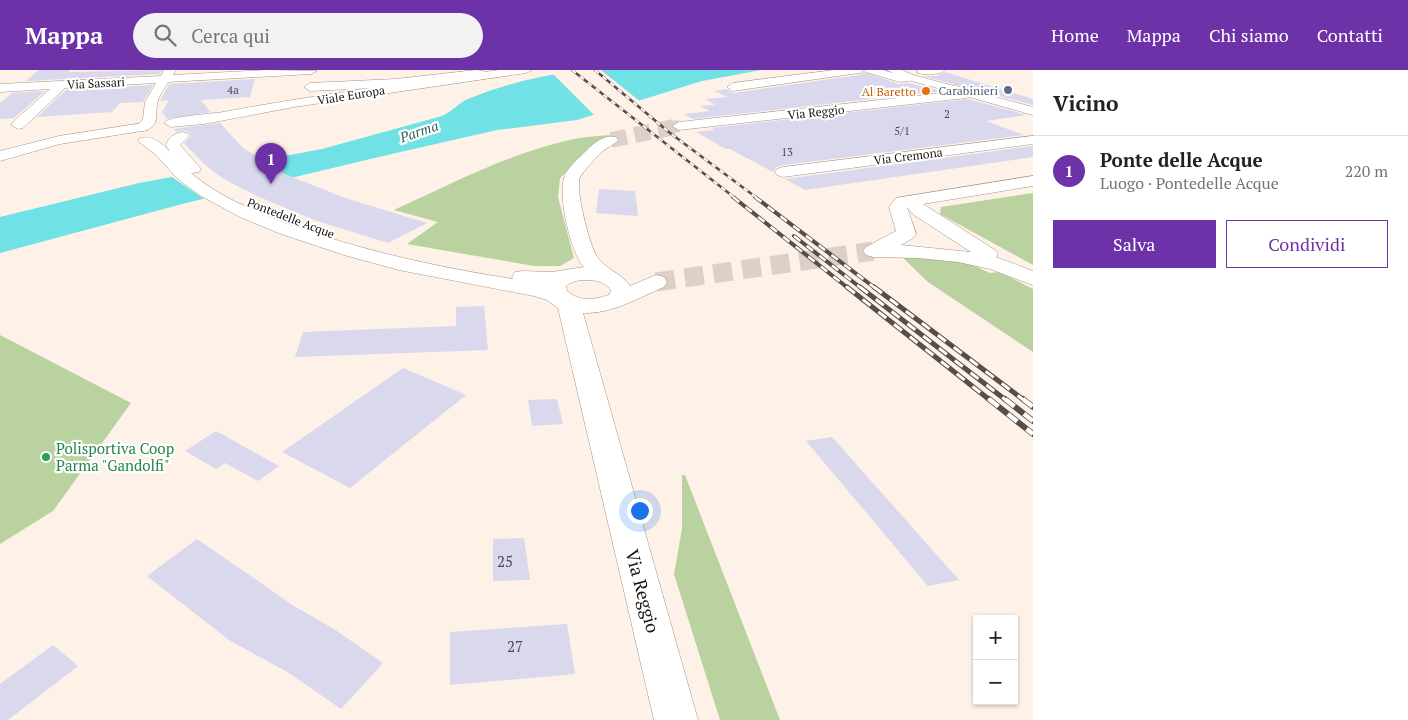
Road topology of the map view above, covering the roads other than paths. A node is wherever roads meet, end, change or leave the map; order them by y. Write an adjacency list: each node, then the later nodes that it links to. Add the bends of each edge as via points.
1 (526, 70): 6 (street)
2 (859, 70): 11 (street)
3 (870, 70): 8 (street, via 900,79)
4 (312, 71): 5 (street, via 310,91); 9 (street, Via Sassari)
5 (478, 72): 6 (street); 16 (street, Viale Europa)
6 (507, 72)
7 (944, 72): 8 (street, via 938,80); 14 (street, via 948,82 957,86)
8 (911, 73): 13 (street)
9 (167, 75): 10 (street, Via Sassari); 15 (street, via 151,103)
10 (61, 85): 12 (street, Via Sassari); 18 (street)
11 (734, 87)
12 (0, 88)
13 (954, 93): 14 (street, Via Reggio); 19 (street, Via Reggio)
14 (1033, 109)
15 (152, 114): 17 (street); 20 (street, via 150,120)
16 (232, 115): 17 (street, Viale Europa); 20 (street, Viale Europa)
17 (171, 123): 20 (street, Viale Europa); 20 (street, via 193,128)
18 (18, 125)
19 (679, 126)
20 (160, 138): 23 (street, via 89,138); 29 (street, via 175,168 211,195 260,219)
21 (611, 140): 31 (street, via 596,149 572,177 570,199)
22 (1033, 140): 24 (street, Via Cremona)
23 (6, 154)
24 (784, 172)
25 (1033, 180): 26 (street)
26 (915, 199): 27 (street, via 902,202 898,207); 28 (street, via 912,202 917,209)
27 (906, 234): 28 (street, via 932,229); 30 (street, via 909,242); 30 (street, via 873,251)
28 (961, 238): 30 (street, via 968,246 965,250); 32 (street)
29 (334, 240): 31 (street, via 507,275 533,278); 34 (street, via 431,270 542,291)
30 (944, 253): 32 (street)
31 (579, 269): 33 (street); 34 (street, Via Reggio, via 555,286 556,293)
32 (1030, 277)
33 (612, 289): 34 (street, via 593,306); 35 (street)
34 (564, 300): 35 (street, Via Reggio, via 571,310)
35 (580, 346): 36 (street, Via Reggio)
36 (676, 720)

